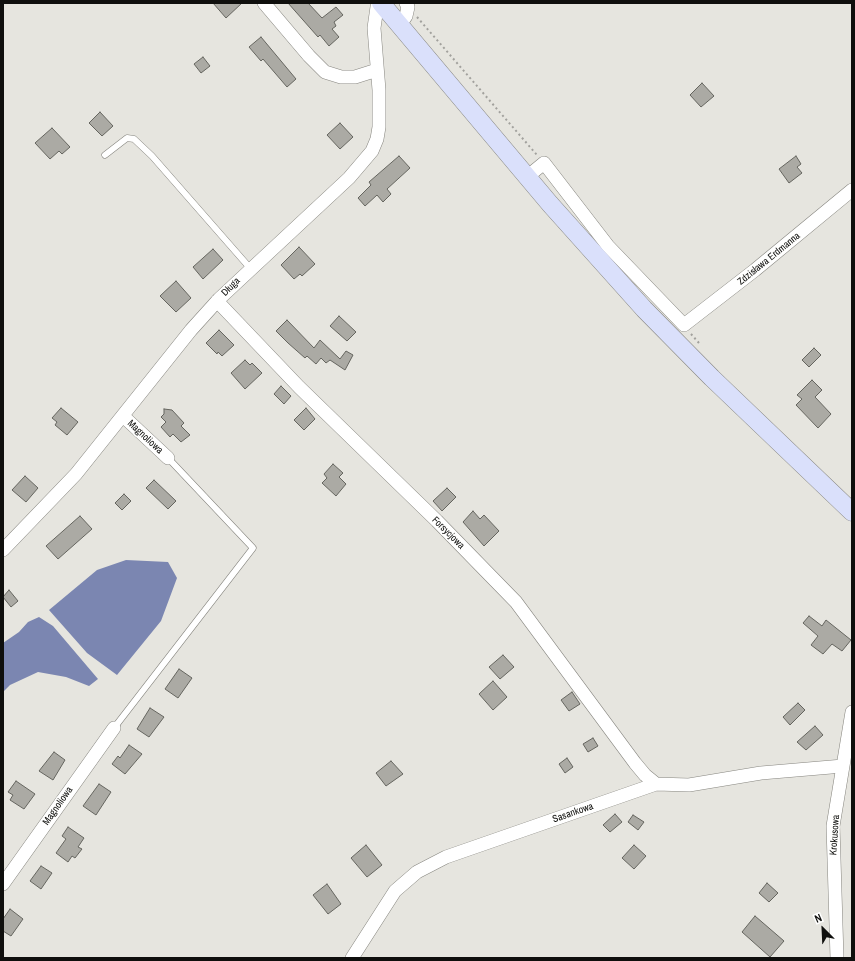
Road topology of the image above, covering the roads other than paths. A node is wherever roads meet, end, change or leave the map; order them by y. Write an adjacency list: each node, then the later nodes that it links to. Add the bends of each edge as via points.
1 (264, 3): 5 (street, via 325,72 341,78 355,77)
2 (380, 3): 4 (main road); 5 (street, Długa, via 375,16)
3 (407, 5): 4 (street, via 406,16)
4 (400, 25): 7 (main road)
5 (377, 70): 9 (street, Długa, via 379,127 372,151 349,178)
6 (105, 155): 9 (lane, via 127,138 134,139 144,147)
7 (528, 177): 8 (street, Zdzisława Erdmanna, via 544,163 608,246 684,326); 13 (main road, via 644,309)
8 (852, 190)
9 (250, 268): 10 (street, Długa)
10 (217, 301): 11 (street, Długa); 18 (street, Forsycjowa, via 516,602 635,763)
11 (123, 416): 12 (street, Magnoliowa); 14 (street, Długa, via 76,474)
12 (168, 458): 16 (lane, via 253,548)
13 (852, 512)
14 (3, 550)
15 (852, 712): 17 (street, Krokusowa)
16 (114, 728): 19 (street, Magnoliowa)
17 (843, 766): 18 (street, Sasankowa, via 761,773 689,785); 21 (street, Krokusowa, via 834,826 833,856)
18 (656, 784): 20 (street, Sasankowa, via 466,849 430,864 395,891)
19 (3, 884)
20 (352, 958)
21 (837, 958)

